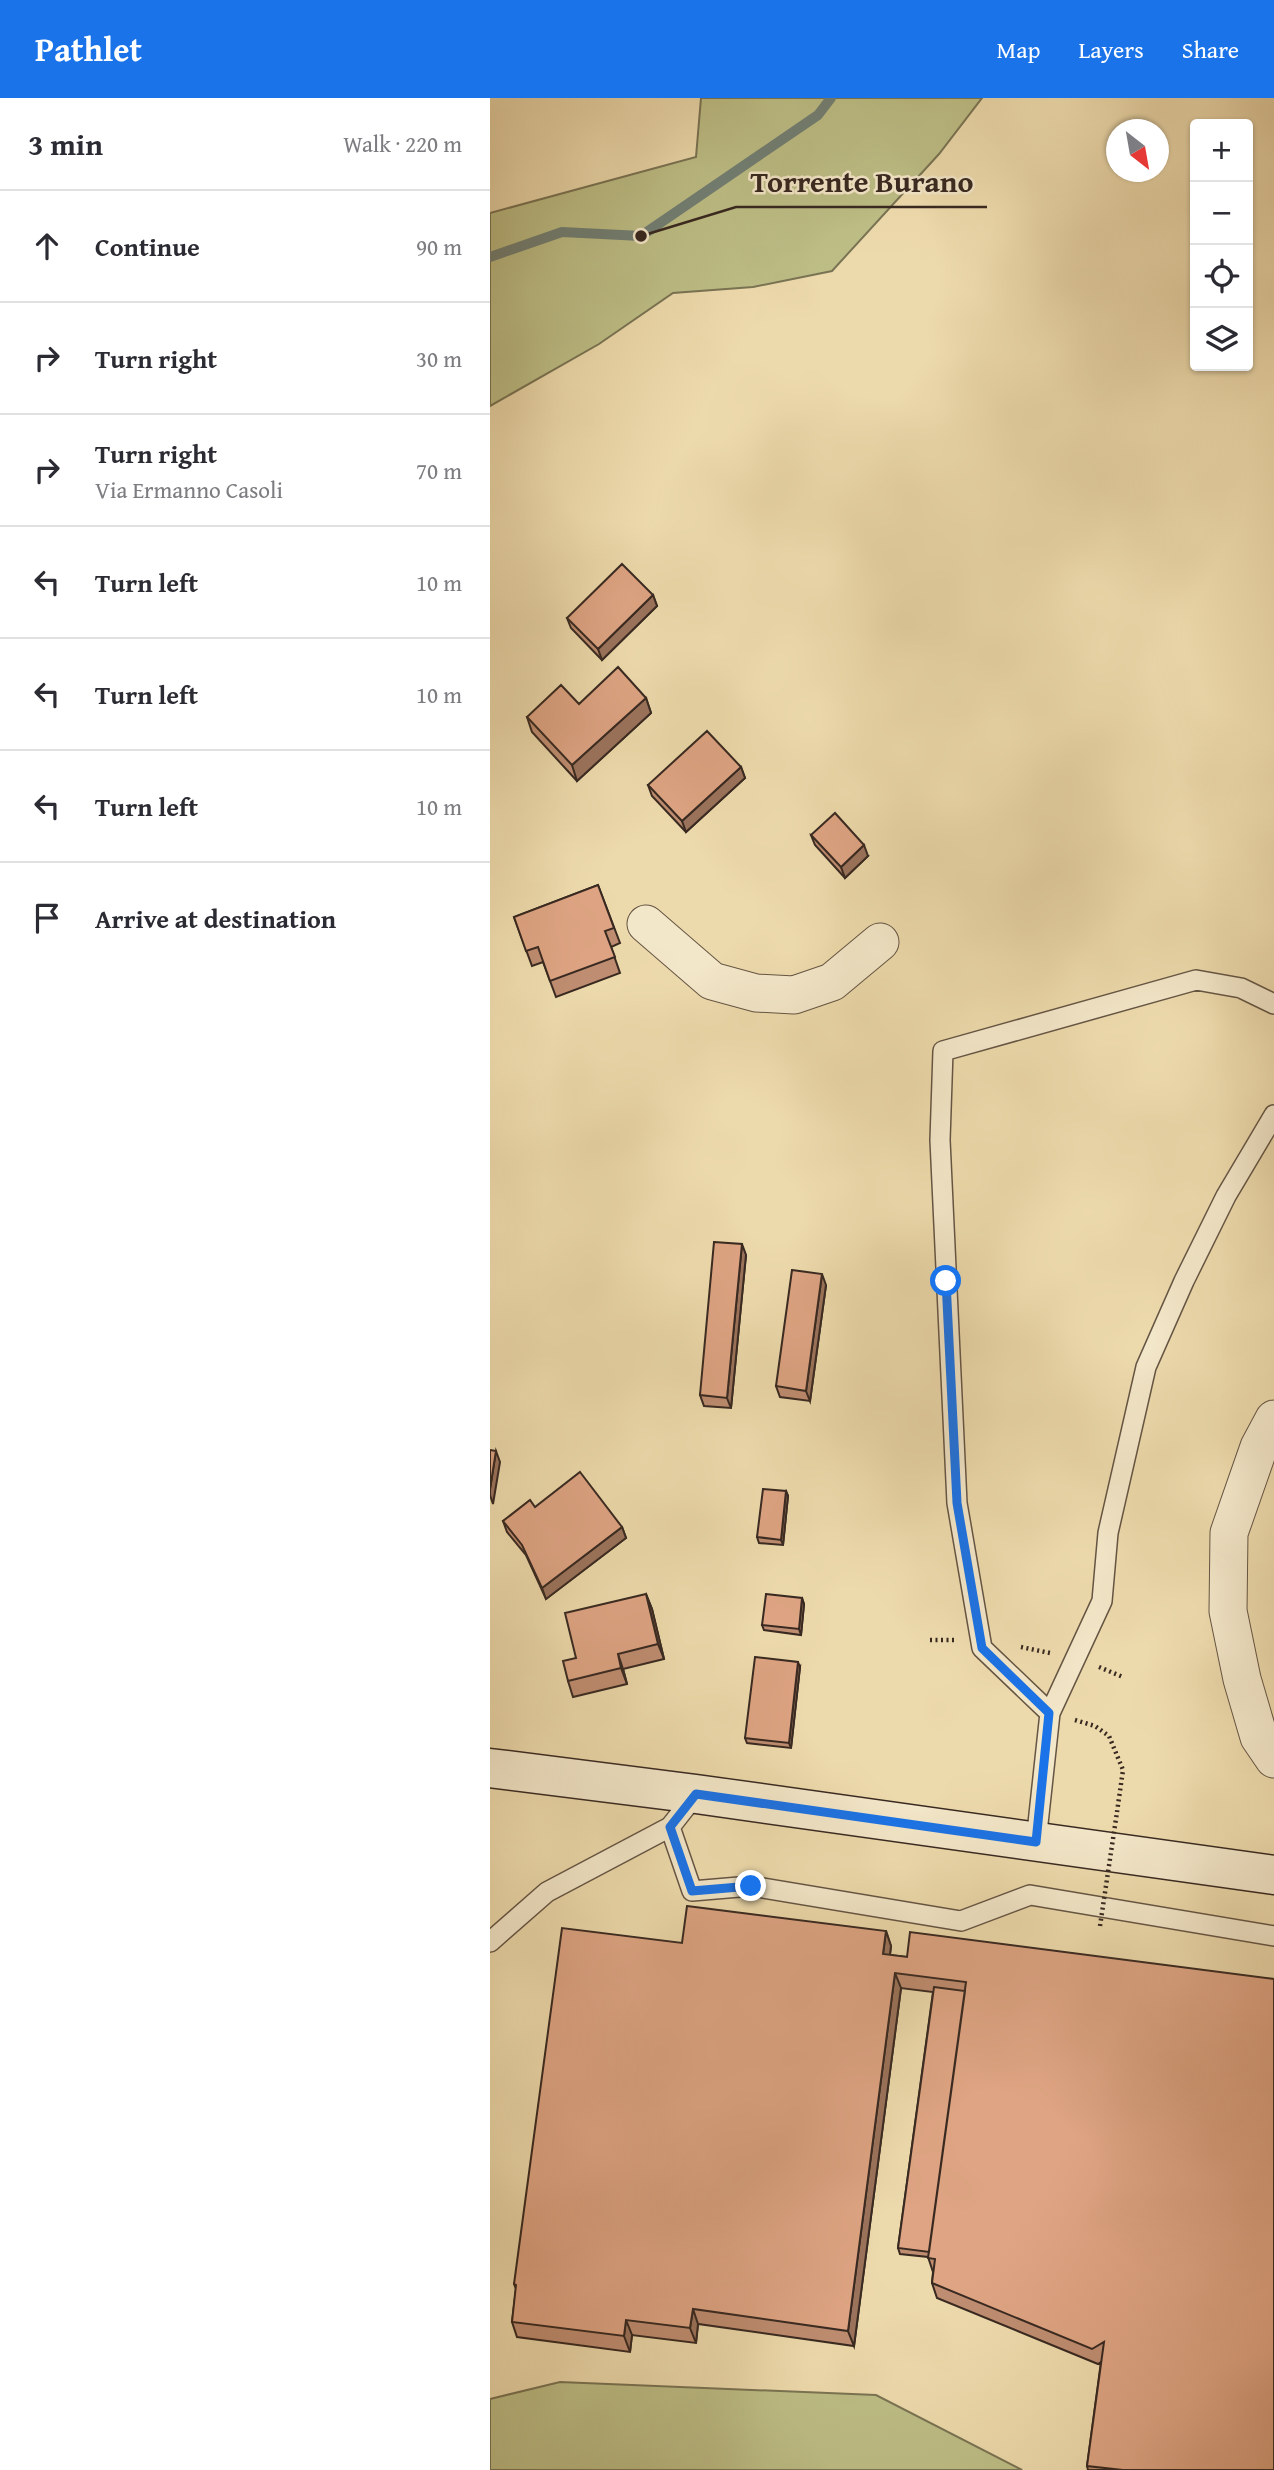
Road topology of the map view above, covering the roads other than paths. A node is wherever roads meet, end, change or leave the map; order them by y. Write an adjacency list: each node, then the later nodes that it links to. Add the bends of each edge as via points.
1 (646, 924): 2 (street, via 712,981 757,993 794,995 832,982)
2 (880, 942)
3 (1274, 1004): 6 (lane, via 1241,988 1196,980 943,1051 940,1152 957,1503 982,1648)
4 (1274, 1115): 6 (lane, via 1226,1195 1146,1367 1108,1533 1102,1601)
5 (1274, 1419): 7 (street, via 1259,1447 1229,1533 1228,1611 1259,1737)
6 (1049, 1713): 11 (lane)
7 (1274, 1759)
8 (490, 1768): 9 (main road)
9 (696, 1794): 10 (lane); 11 (main road)
10 (670, 1827): 13 (lane, via 692,1891 751,1886 961,1921 1030,1895); 14 (lane, via 547,1892)
11 (1036, 1842): 12 (main road)
12 (1274, 1875)
13 (1274, 1936)
14 (490, 1942)

